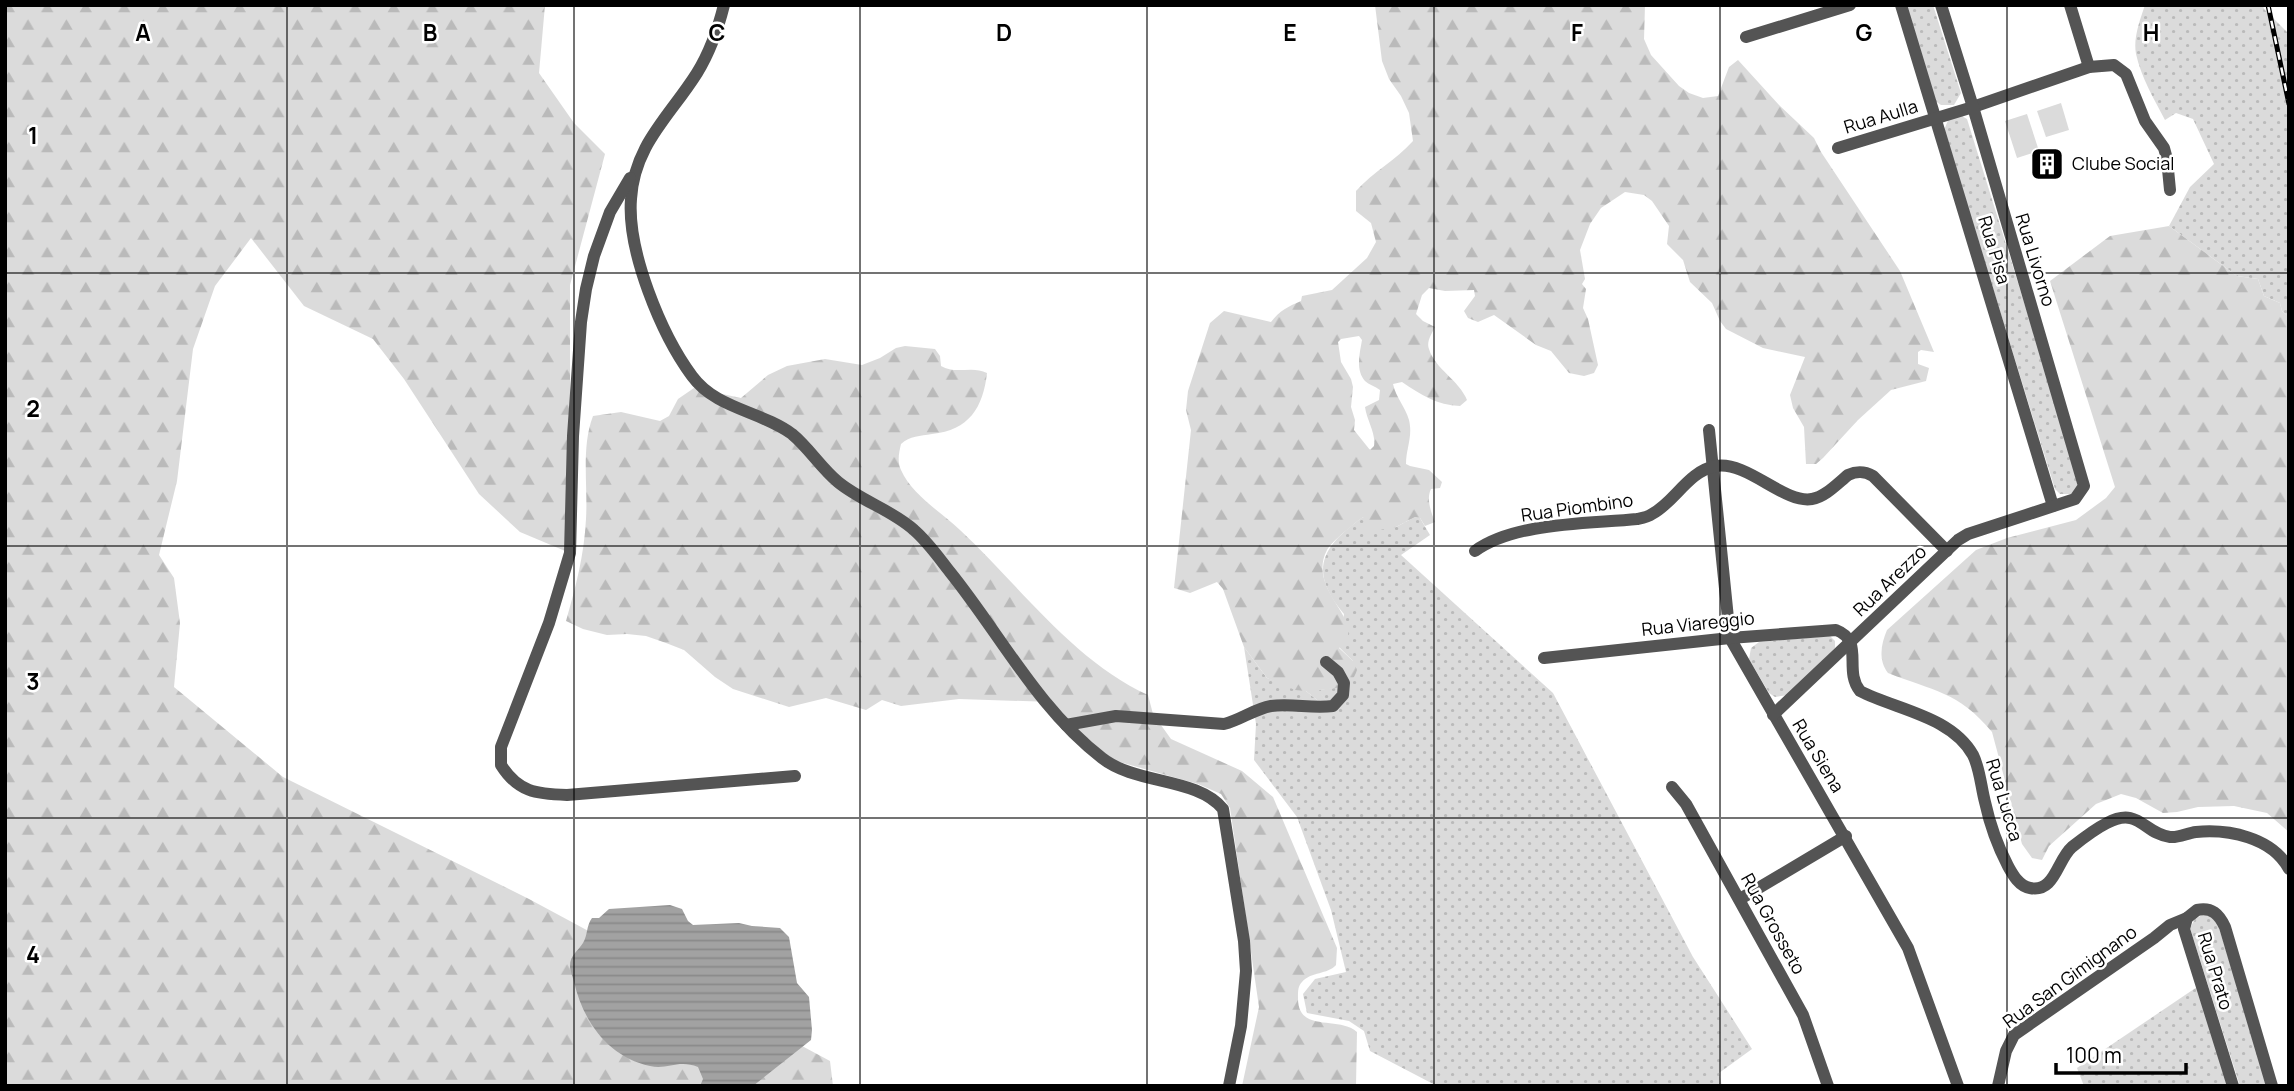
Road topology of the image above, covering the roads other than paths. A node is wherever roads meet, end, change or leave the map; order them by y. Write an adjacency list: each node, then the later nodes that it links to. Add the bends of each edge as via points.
1 (724, 5): 11 (street, via 698,72 643,149)
2 (1850, 5): 6 (street)
3 (1900, 5): 9 (street, Rua Pisa)
4 (1941, 5): 8 (street, Rua Livorno)
5 (2070, 5): 7 (street)
6 (1746, 37)
7 (2089, 67): 8 (street, Rua Aulla); 12 (street, via 2114,65 2126,74 2140,110 2164,148)
8 (1973, 107): 9 (street, Rua Aulla); 15 (street, Rua Livorno, via 2084,479 2083,491 2076,499)
9 (1935, 118): 10 (street, Rua Aulla); 15 (street, Rua Pisa)
10 (1838, 148)
11 (634, 172): 23 (street, via 630,202 635,251 661,321 692,377 711,396 793,435 838,482 913,529); 24 (street, via 610,212 591,267 581,322 570,552 550,623 501,747 500,765 516,785 540,794 566,796)
12 (2170, 190)
13 (1709, 430): 14 (street, Rua Siena)
14 (1713, 466): 16 (street, Rua Piombino, via 1652,514 1528,530); 17 (street, via 1737,468 1800,499 1823,495 1854,472 1867,473); 18 (street, Rua Siena)
15 (2053, 506): 17 (street, Rua Arezzo, via 1968,534)
16 (1475, 551)
17 (1947, 551): 19 (street, Rua Arezzo)
18 (1730, 638): 19 (street, Rua Viareggio, via 1826,629 1842,633); 20 (street, Rua Viareggio); 22 (street, Rua Siena)
19 (1851, 642): 22 (street, Rua Arezzo); 27 (street, Rua Lucca, via 1852,679 1860,691 1943,725 1970,751 1999,848 2014,876 2027,888 2041,888 2050,882 2070,849 2104,825 2127,818 2142,821 2168,837 2216,831 2241,835 2275,852)
20 (1544, 658)
21 (1326, 662): 23 (street, via 1345,682 1343,695 1333,706 1270,707 1224,723 1116,716)
22 (1773, 715): 26 (street, Rua Siena)
23 (1066, 725): 33 (street, via 1109,763 1208,796 1223,809 1246,971)
24 (795, 776)
25 (1672, 787): 28 (street, Rua Grosseto)
26 (1846, 836): 28 (street); 32 (street, Rua Siena, via 1909,948)
27 (2289, 869)
28 (1740, 899): 34 (street, Rua Grosseto, via 1803,1015)
29 (2192, 914): 30 (street, Rua Prato, via 2184,929); 31 (street, Rua San Gimignano); 37 (street, via 2210,910 2220,916)
30 (2186, 936): 31 (street, Rua San Gimignano, via 2169,934); 36 (street, Rua Prato)
31 (2154, 939): 35 (street, Rua San Gimignano, via 2014,1035)
32 (1958, 1085)
33 (1229, 1086)
34 (1828, 1086)
35 (1998, 1086)
36 (2233, 1086)
37 (2272, 1086)

